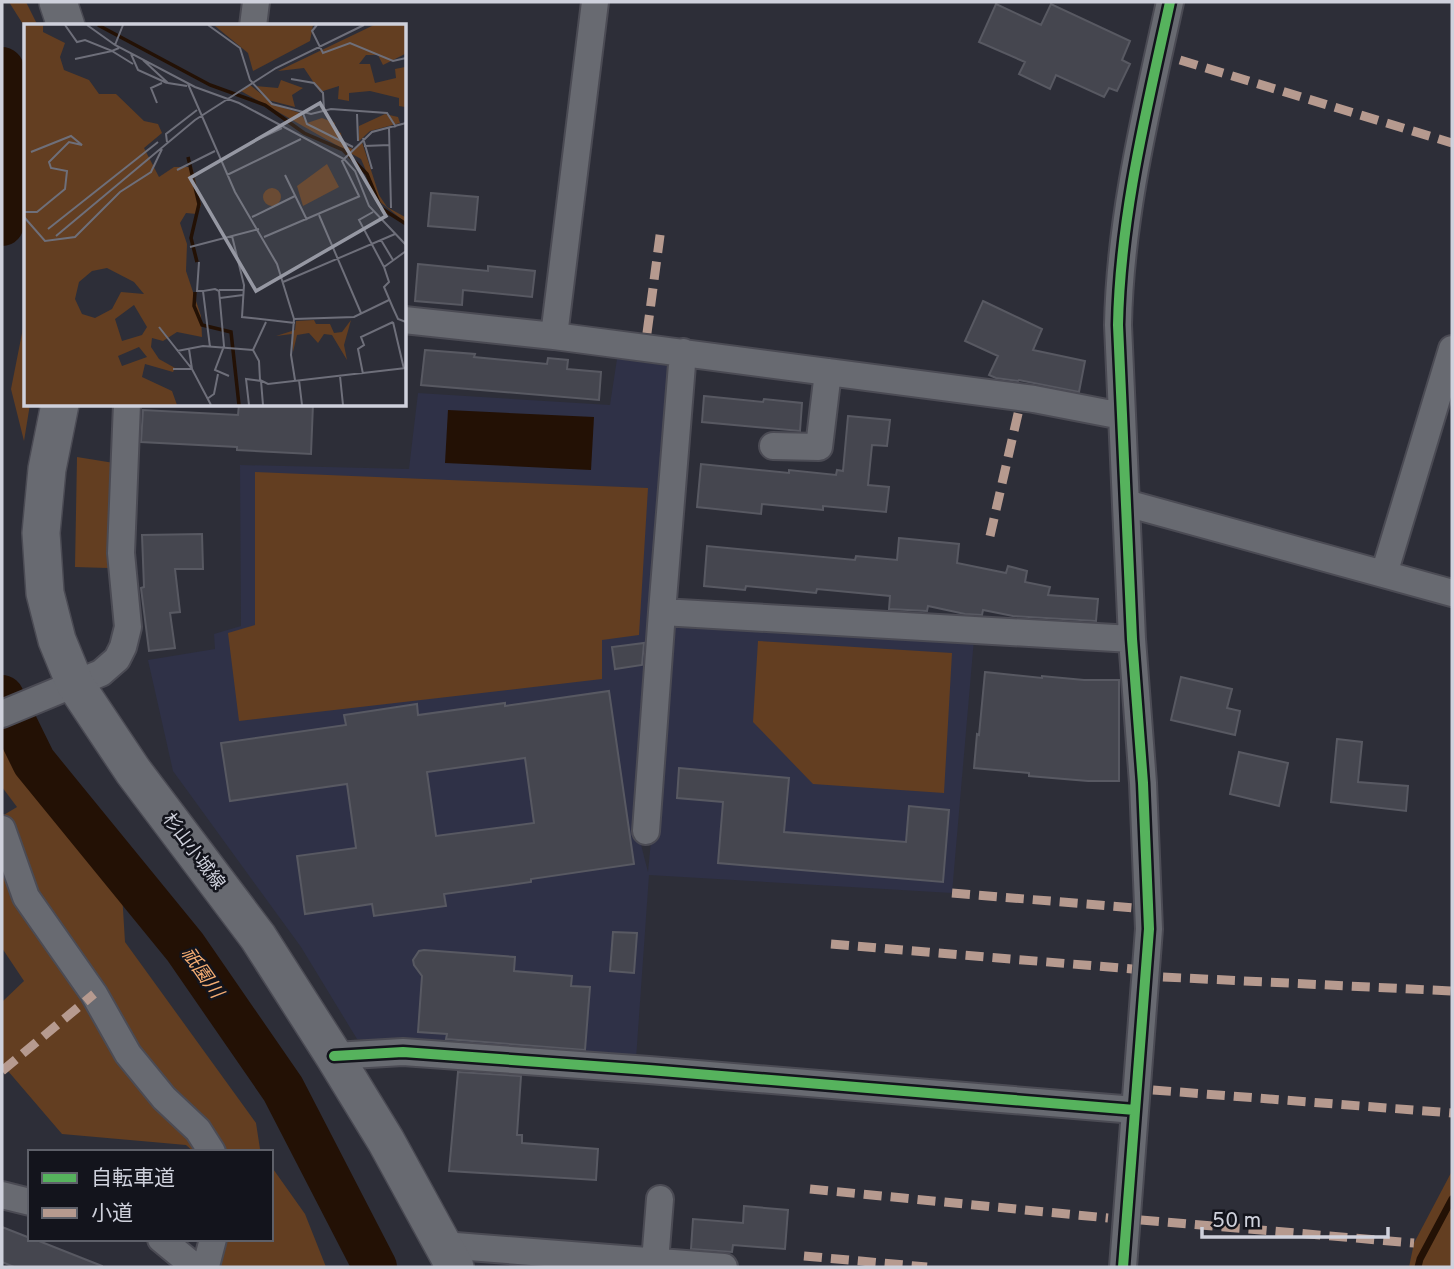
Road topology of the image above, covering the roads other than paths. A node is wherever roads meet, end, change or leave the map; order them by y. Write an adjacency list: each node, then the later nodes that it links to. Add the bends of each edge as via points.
1 (58, 2): 5 (main road)
2 (256, 2): 6 (street)
3 (595, 2): 8 (street)
4 (1170, 2): 14 (street, via 1144,122 1119,281)
5 (65, 24)
6 (253, 24)
7 (406, 320): 8 (street)
8 (554, 336): 10 (street)
9 (1452, 349): 17 (street)
10 (683, 352): 11 (street); 19 (street)
11 (828, 372): 14 (street, via 1034,398); 15 (street, via 819,447)
12 (60, 406): 21 (main road, 杉山小城線, via 41,533 45,593 57,640)
13 (127, 406): 21 (street, via 121,553 128,627 117,659 100,673)
14 (1122, 416): 16 (street)
15 (773, 446)
16 (1126, 503): 17 (street); 20 (street)
17 (1384, 574): 18 (street)
18 (1452, 593)
19 (662, 612): 20 (street); 24 (street)
20 (1132, 639): 26 (street, via 1149,929)
21 (61, 690): 22 (street); 25 (main road, 杉山小城線, via 133,771 258,937)
22 (2, 713)
23 (2, 829): 27 (street, via 26,897 94,993 128,1054)
24 (646, 831)
25 (334, 1056): 26 (street, via 403,1052); 33 (main road, 杉山小城線)
26 (1135, 1110): 38 (street)
27 (211, 1150)
28 (2, 1195): 30 (street)
29 (660, 1199): 34 (street)
30 (28, 1202)
31 (163, 1241): 35 (street)
32 (212, 1241): 36 (street)
33 (449, 1256): 34 (street)
34 (671, 1264): 37 (street)
35 (195, 1267)
36 (201, 1267)
37 (724, 1267)
38 (1124, 1267)

